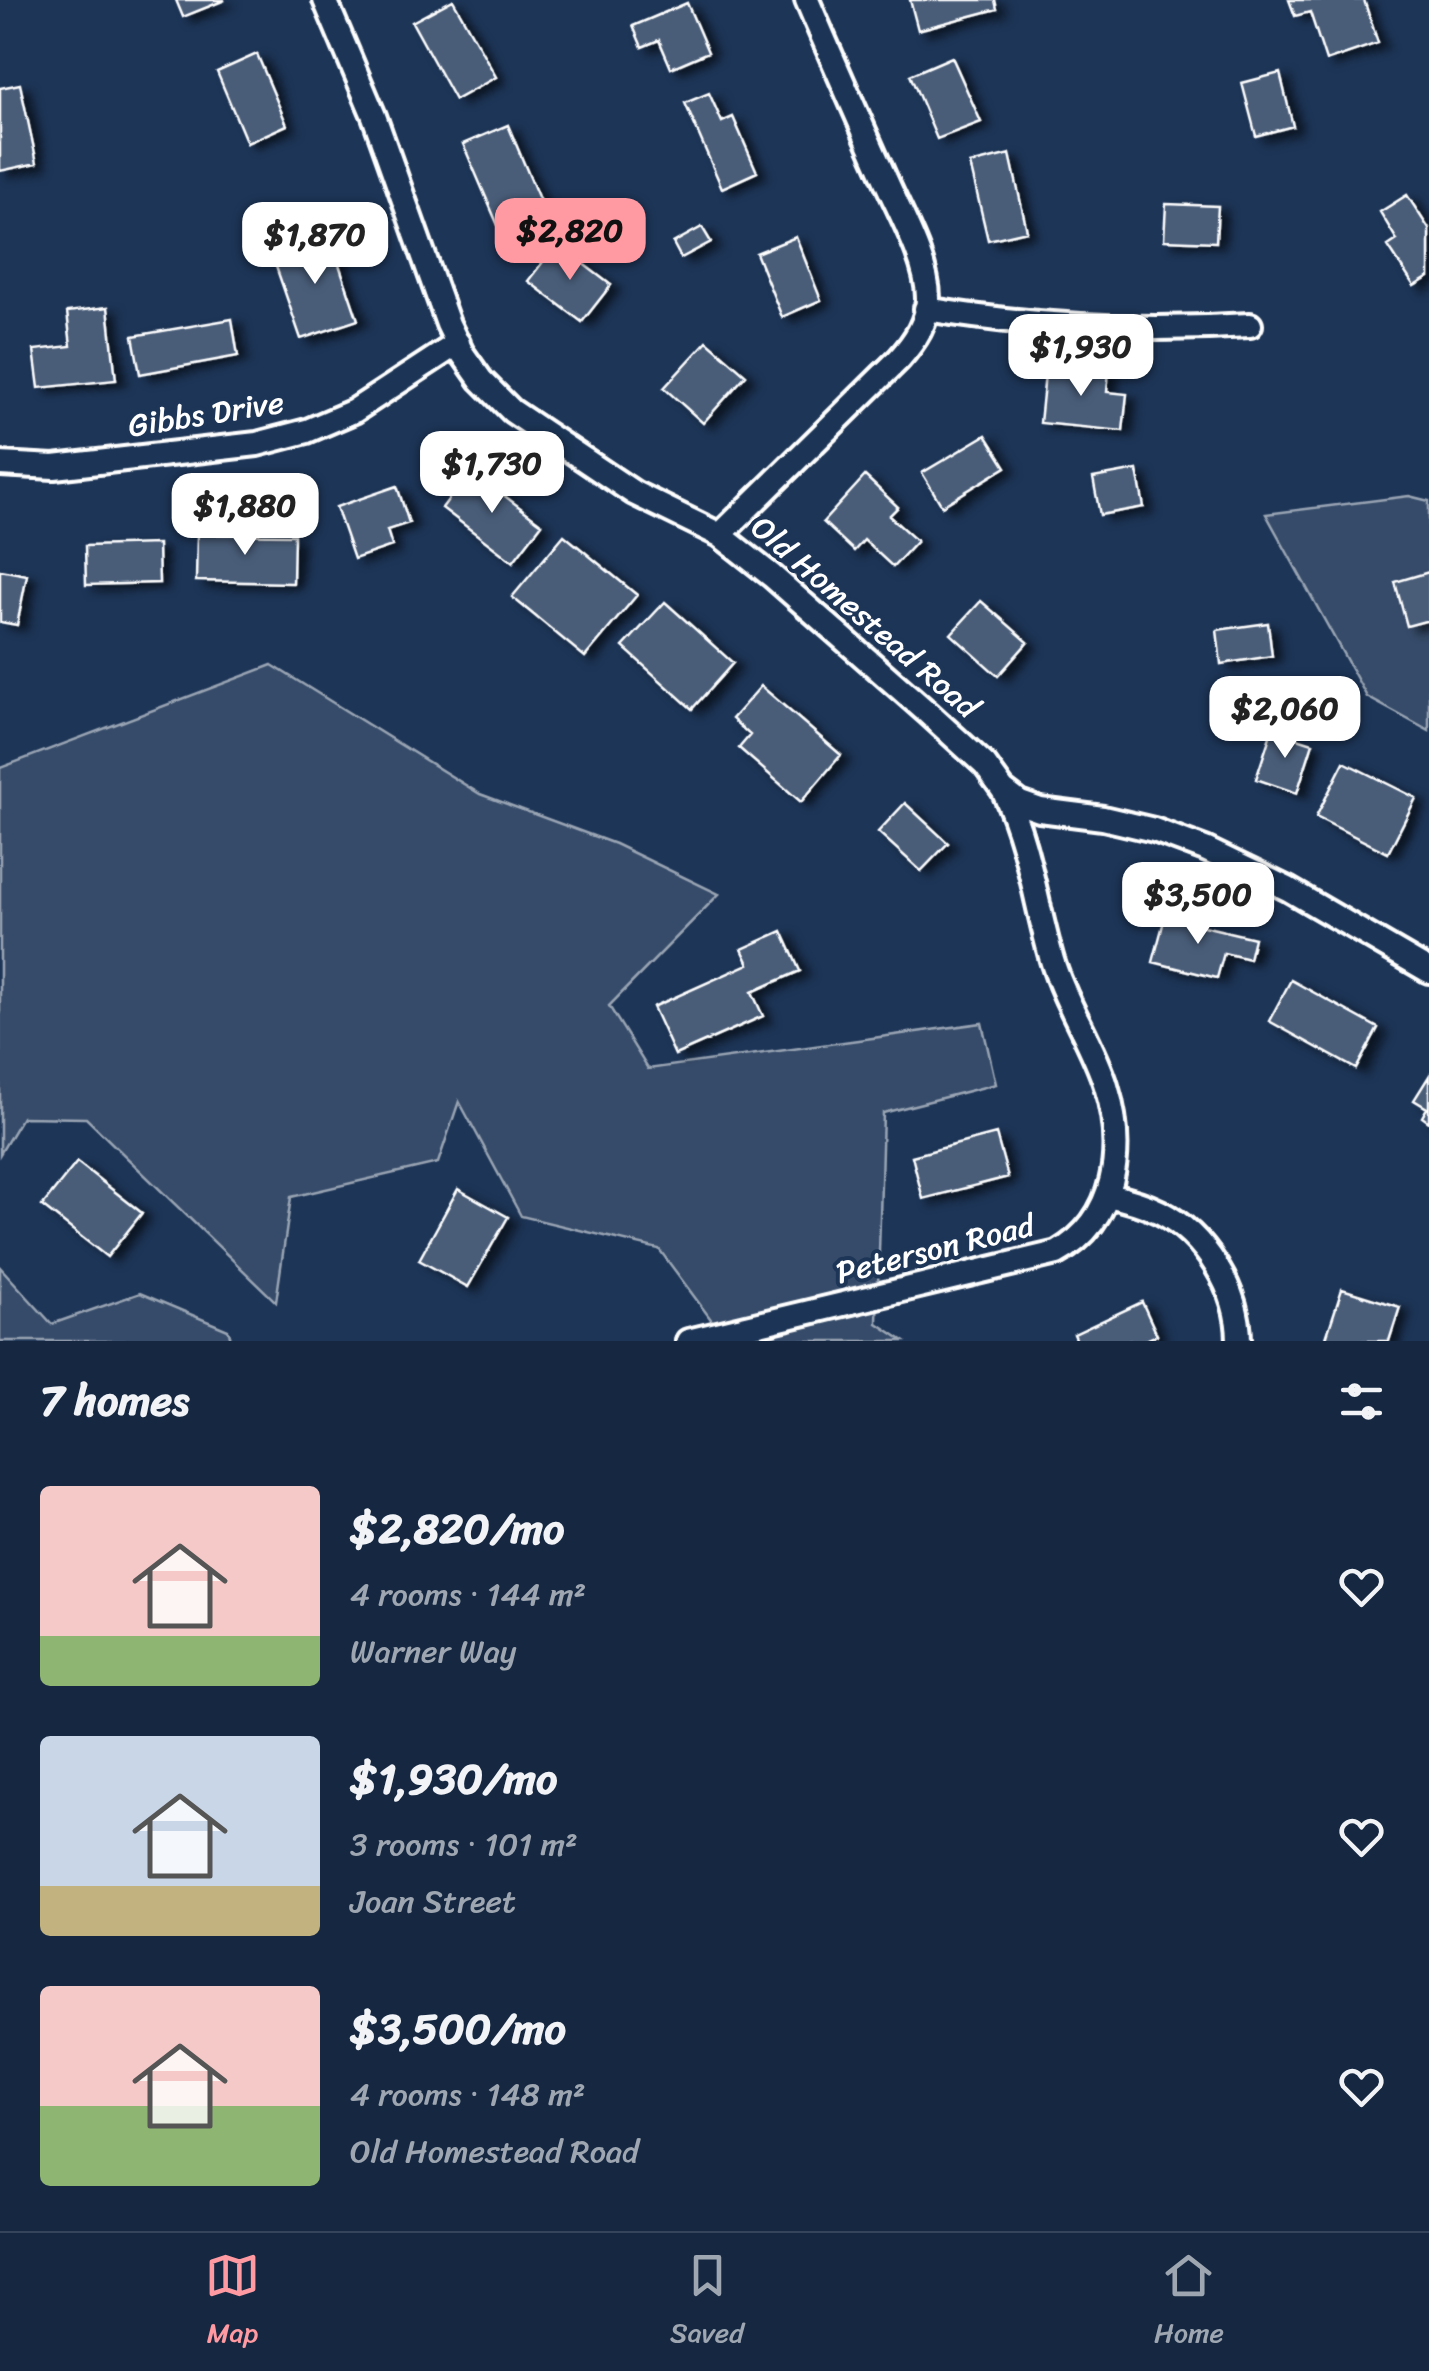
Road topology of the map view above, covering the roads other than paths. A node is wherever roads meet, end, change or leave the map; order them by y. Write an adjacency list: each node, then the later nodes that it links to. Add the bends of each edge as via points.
1 (325, 0): 5 (street)
2 (807, 0): 3 (street, via 908,231 925,277)
3 (926, 309): 4 (street, via 1103,328); 7 (street, Old Homestead Road, via 915,341 899,359)
4 (1250, 325)
5 (458, 343): 6 (street, Gibbs Drive, via 354,411 307,431 257,444 54,467); 7 (street, via 481,380 512,410 634,493)
6 (0, 464)
7 (720, 536): 8 (street, Old Homestead Road, via 928,712)
8 (1003, 790): 9 (street, Old Homestead Road, via 1040,810 1103,818 1205,848); 10 (street, Peterson Road, via 1016,816 1054,964 1106,1084 1116,1153)
9 (1429, 971)
10 (1108, 1194): 11 (street, Peterson Road, via 1090,1228 1056,1253); 12 (street, via 1163,1213 1207,1252 1234,1306)
11 (688, 1341)
12 (1239, 1341)

